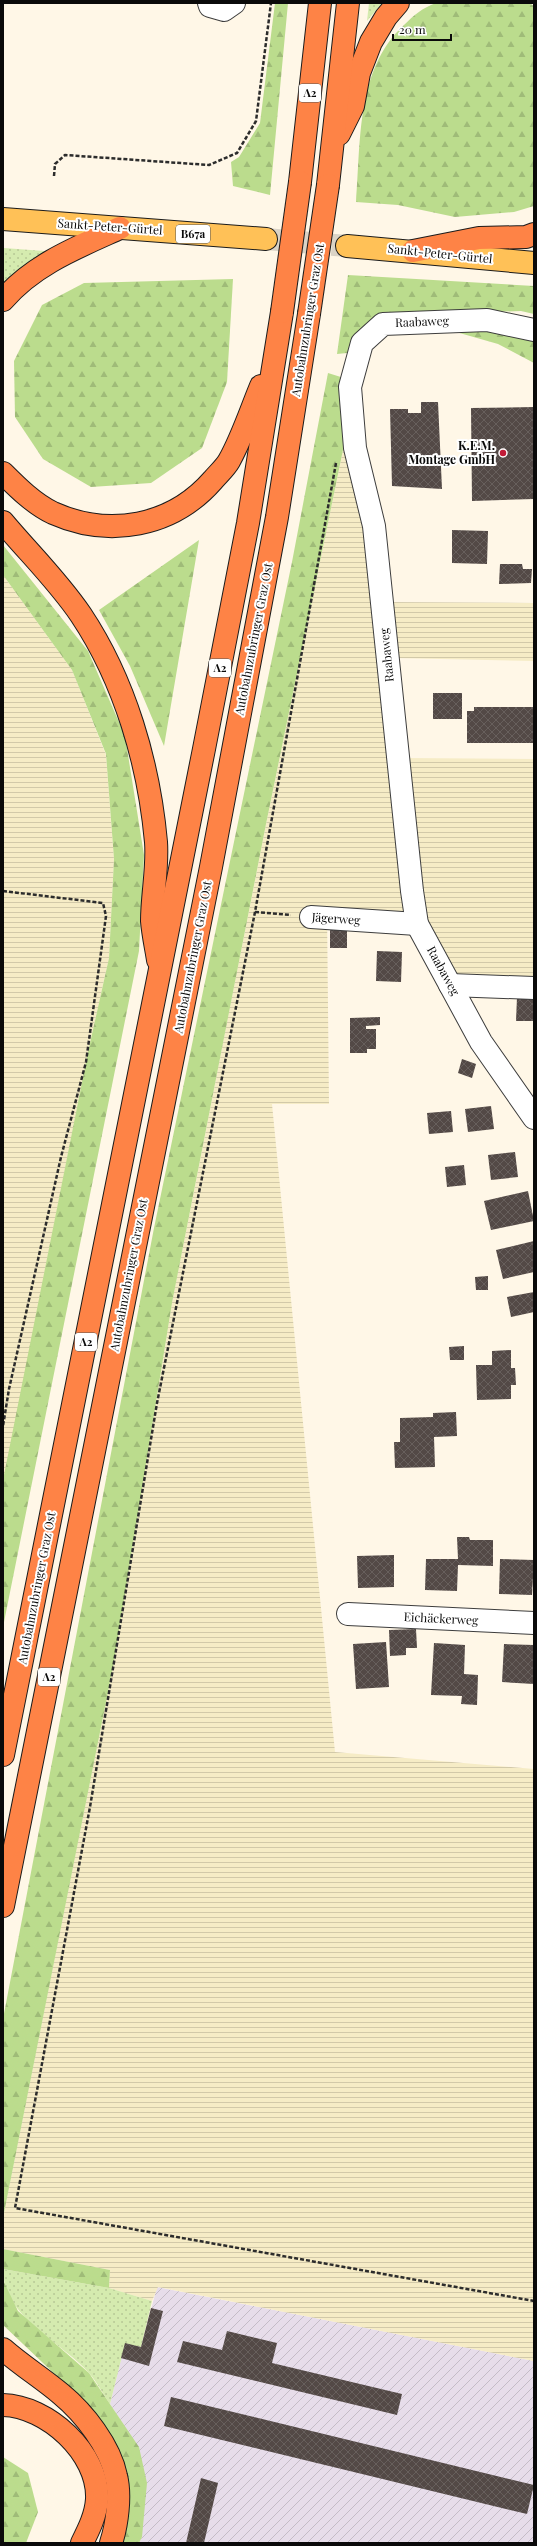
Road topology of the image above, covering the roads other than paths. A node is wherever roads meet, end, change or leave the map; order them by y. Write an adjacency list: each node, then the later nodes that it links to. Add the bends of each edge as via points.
1 (209, 3): 2 (street, via 210,6 224,10)
2 (234, 3)
3 (320, 3): 16 (highway, Autobahnzubringer Graz Ost / A2, bridge, via 300,182)
4 (348, 3): 6 (highway, Autobahnzubringer Graz Ost / A2)
5 (398, 3): 6 (highway, via 371,42 359,73 353,106)
6 (334, 144): 28 (highway, Autobahnzubringer Graz Ost / A2, bridge, via 277,517 212,860)
7 (3, 219): 8 (main road, Sankt-Peter-Gürtel / B67a)
8 (120, 228): 10 (main road, Sankt-Peter-Gürtel / B67a); 14 (highway, via 71,250 36,270 14,287)
9 (534, 234): 12 (highway, via 526,237 479,238)
10 (266, 239)
11 (347, 246): 12 (main road, Sankt-Peter-Gürtel)
12 (413, 251): 13 (main road, Sankt-Peter-Gürtel)
13 (534, 263)
14 (3, 300)
15 (534, 330): 20 (street, Raabaweg, via 487,320 383,324 362,343 350,387 354,440 374,526)
16 (274, 357): 17 (highway, via 228,462 201,494 166,517 130,526 89,524 52,512 20,491); 21 (highway, Autobahnzubringer Graz Ost / A2, via 248,523)
17 (3, 473)
18 (3, 522): 21 (highway, via 64,592 81,616 112,671 132,724 150,792 156,844 152,921)
19 (312, 917): 20 (street, Jägerweg)
20 (417, 924): 22 (street, Raabaweg)
21 (160, 977): 27 (highway, Autobahnzubringer Graz Ost / A2)
22 (450, 985): 23 (street); 24 (street, Raabaweg, via 481,1042)
23 (534, 988)
24 (534, 1118)
25 (348, 1614): 26 (street, Eichäckerweg)
26 (534, 1623)
27 (3, 1755)
28 (3, 1906)
29 (3, 2349): 32 (highway, via 76,2409 110,2460 117,2477 118,2496)
30 (3, 2405): 31 (highway, via 36,2414 56,2424 78,2448 93,2478 97,2498 94,2516)
31 (82, 2543)
32 (111, 2543)

